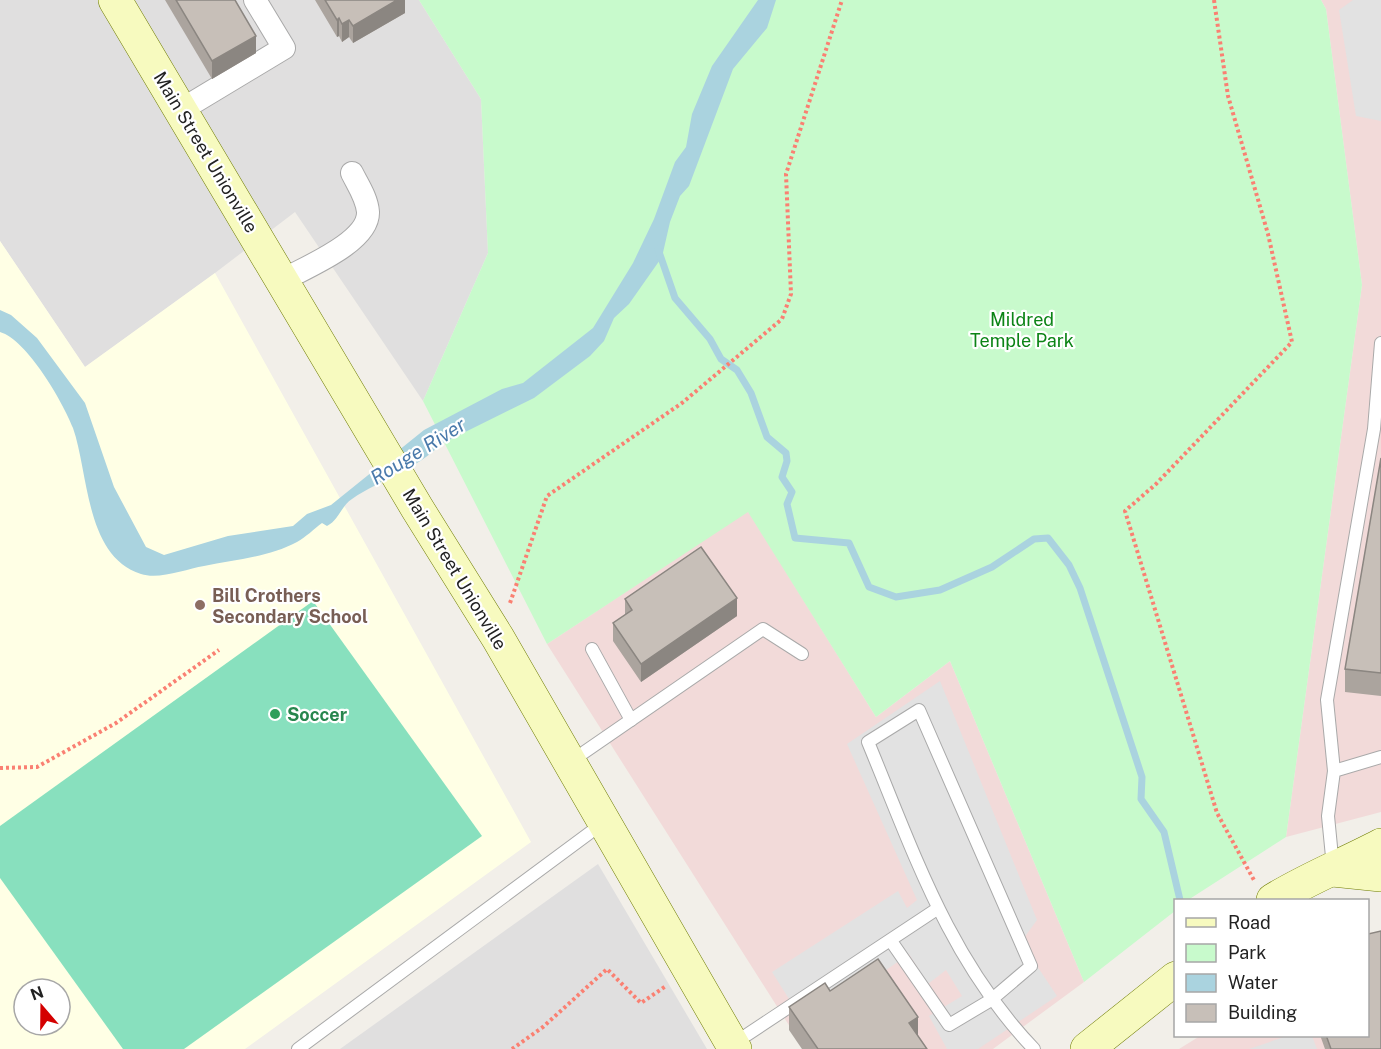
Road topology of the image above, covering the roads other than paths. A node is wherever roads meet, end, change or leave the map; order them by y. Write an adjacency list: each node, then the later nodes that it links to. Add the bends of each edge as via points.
1 (115, 0): 3 (main road, Main Street Unionville)
2 (255, 0): 3 (street, via 284,48)
3 (180, 110): 5 (main road, Main Street Unionville)
4 (352, 172): 5 (street, via 368,210 364,228 348,243)
5 (283, 280): 12 (main road, Main Street Unionville)
6 (1381, 344): 7 (lane)
7 (1379, 381): 13 (lane, via 1327,700)
8 (592, 649): 10 (lane)
9 (802, 654): 10 (lane, via 763,629)
10 (631, 720): 12 (lane)
11 (1381, 757): 13 (lane)
12 (570, 762): 14 (main road, Main Street Unionville)
13 (1334, 771): 16 (lane, via 1328,816)
14 (604, 823): 23 (main road, Main Street Unionville); 24 (lane)
15 (1381, 845): 16 (main road)
16 (1333, 870): 17 (main road); 18 (main road)
17 (1381, 875)
18 (1267, 895)
19 (937, 909): 20 (lane); 22 (lane, via 969,969); 22 (lane, via 868,742 919,710 1031,966)
20 (891, 940): 22 (lane, via 949,1024); 23 (lane)
21 (1174, 980): 26 (main road)
22 (991, 1000): 25 (lane)
23 (733, 1047)
24 (298, 1049)
25 (1034, 1049)
26 (1087, 1049)

